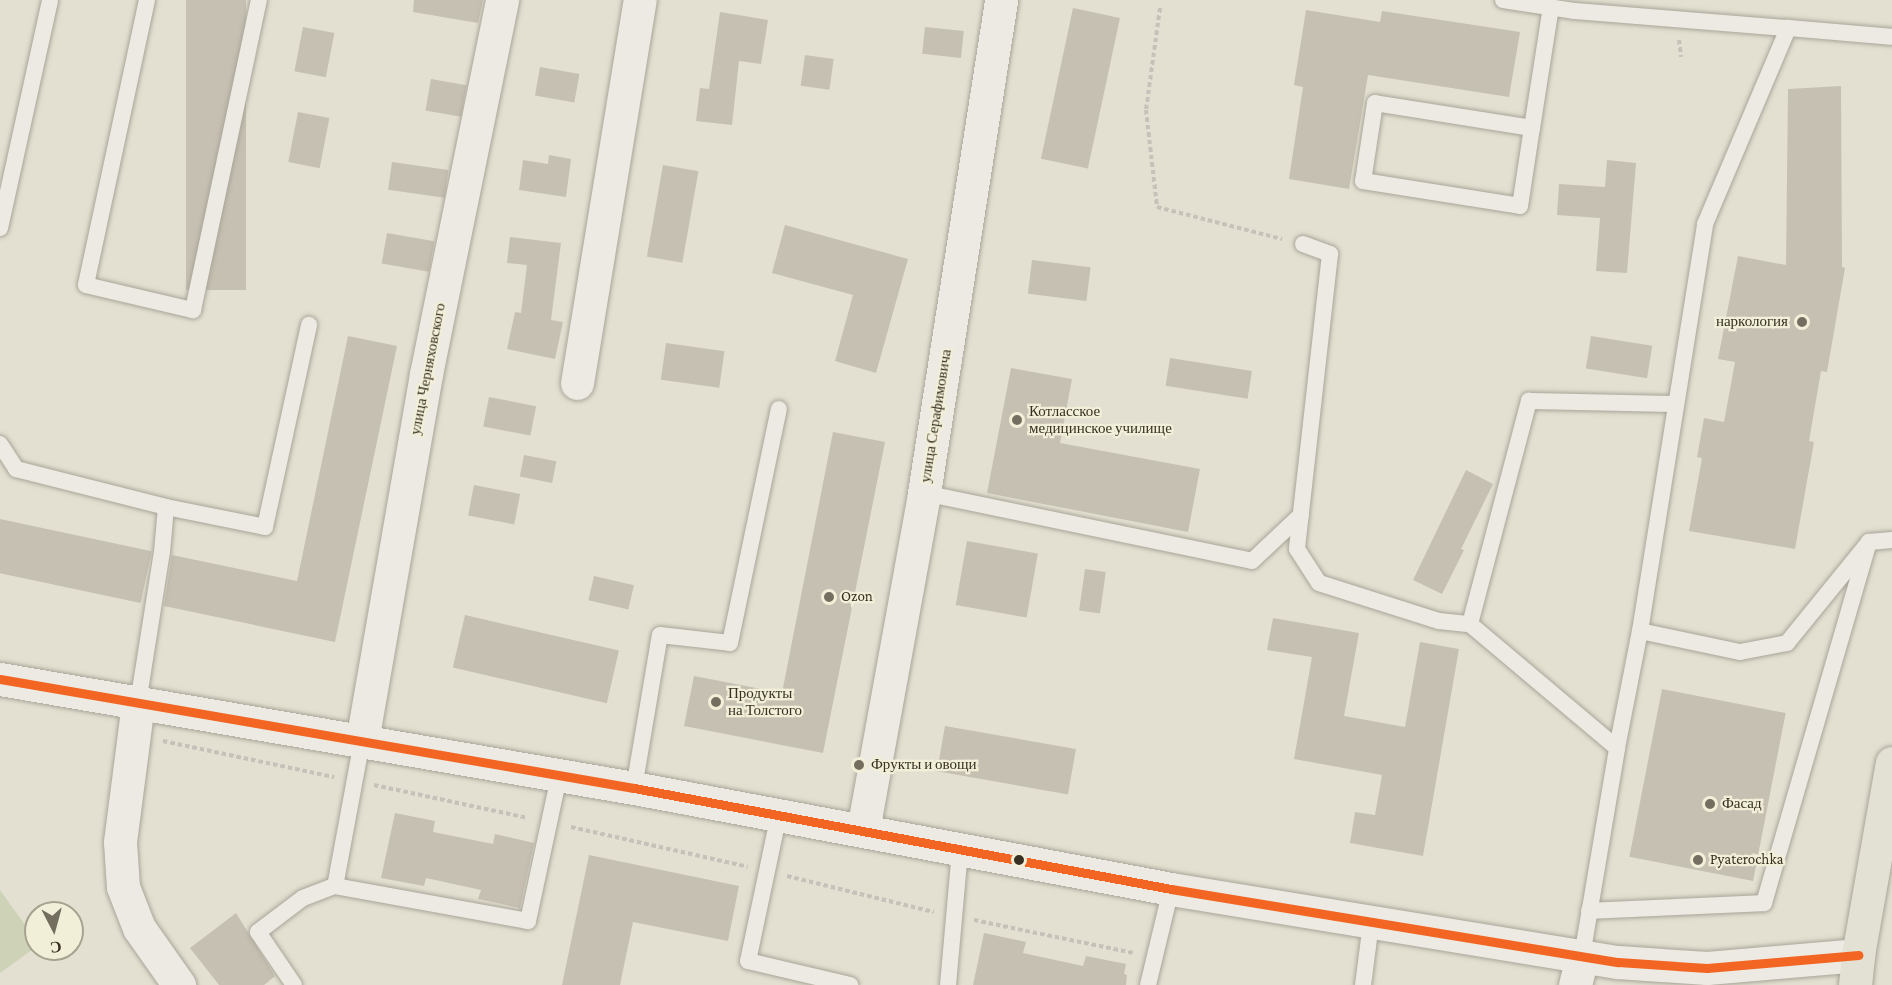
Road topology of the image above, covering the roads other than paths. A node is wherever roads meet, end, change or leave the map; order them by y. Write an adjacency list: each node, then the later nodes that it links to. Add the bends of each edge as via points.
1 (50, 0): 12 (lane)
2 (147, 0): 3 (lane, via 86,285 193,310)
3 (259, 0)
4 (502, 0): 28 (street, улица Черняховского, via 426,374)
5 (640, 0): 15 (street)
6 (1001, 0): 19 (street, улица Серафимовича)
7 (1503, 0): 8 (lane)
8 (1551, 8): 9 (lane); 11 (lane)
9 (1788, 28): 10 (lane); 16 (lane, via 1705,224)
10 (1892, 37)
11 (1532, 128): 11 (lane, via 1520,206 1363,181 1375,103)
12 (0, 228)
13 (1303, 244): 21 (lane, via 1330,254)
14 (309, 325): 20 (lane, via 265,526)
15 (577, 382)
16 (1675, 404): 24 (lane, via 1529,401); 25 (lane)
17 (779, 409): 32 (lane, via 729,643 660,635)
18 (0, 444): 20 (lane, via 16,469)
19 (924, 493): 21 (lane, via 1252,561); 34 (street, улица Серафимовича)
20 (166, 507): 27 (lane)
21 (1301, 515): 24 (lane, via 1297,549 1319,583 1439,621)
22 (1892, 540): 23 (lane)
23 (1869, 542): 25 (lane, via 1786,644 1740,652); 38 (lane, via 1764,903)
24 (1470, 624): 29 (lane)
25 (1640, 631): 29 (lane)
26 (0, 679): 27 (street)
27 (138, 703): 28 (street); 42 (street, via 120,842 123,887 139,928)
28 (362, 741): 31 (street); 36 (lane)
29 (1617, 748): 38 (lane, via 1598,877)
30 (1892, 762): 40 (main road)
31 (559, 776): 32 (street); 36 (lane, via 528,921)
32 (634, 788): 33 (street)
33 (780, 814): 34 (street); 44 (lane, via 748,961)
34 (863, 830): 35 (street)
35 (960, 851): 37 (street); 45 (lane)
36 (335, 886): 43 (lane, via 303,898 258,932)
37 (1171, 889): 39 (street); 46 (lane)
38 (1589, 911): 41 (lane)
39 (1371, 923): 41 (street); 47 (lane)
40 (1856, 970): 41 (street, via 1661,967)
41 (1579, 971)
42 (179, 985)
43 (294, 985)
44 (850, 985)
45 (948, 985)
46 (1148, 985)
47 (1363, 985)

